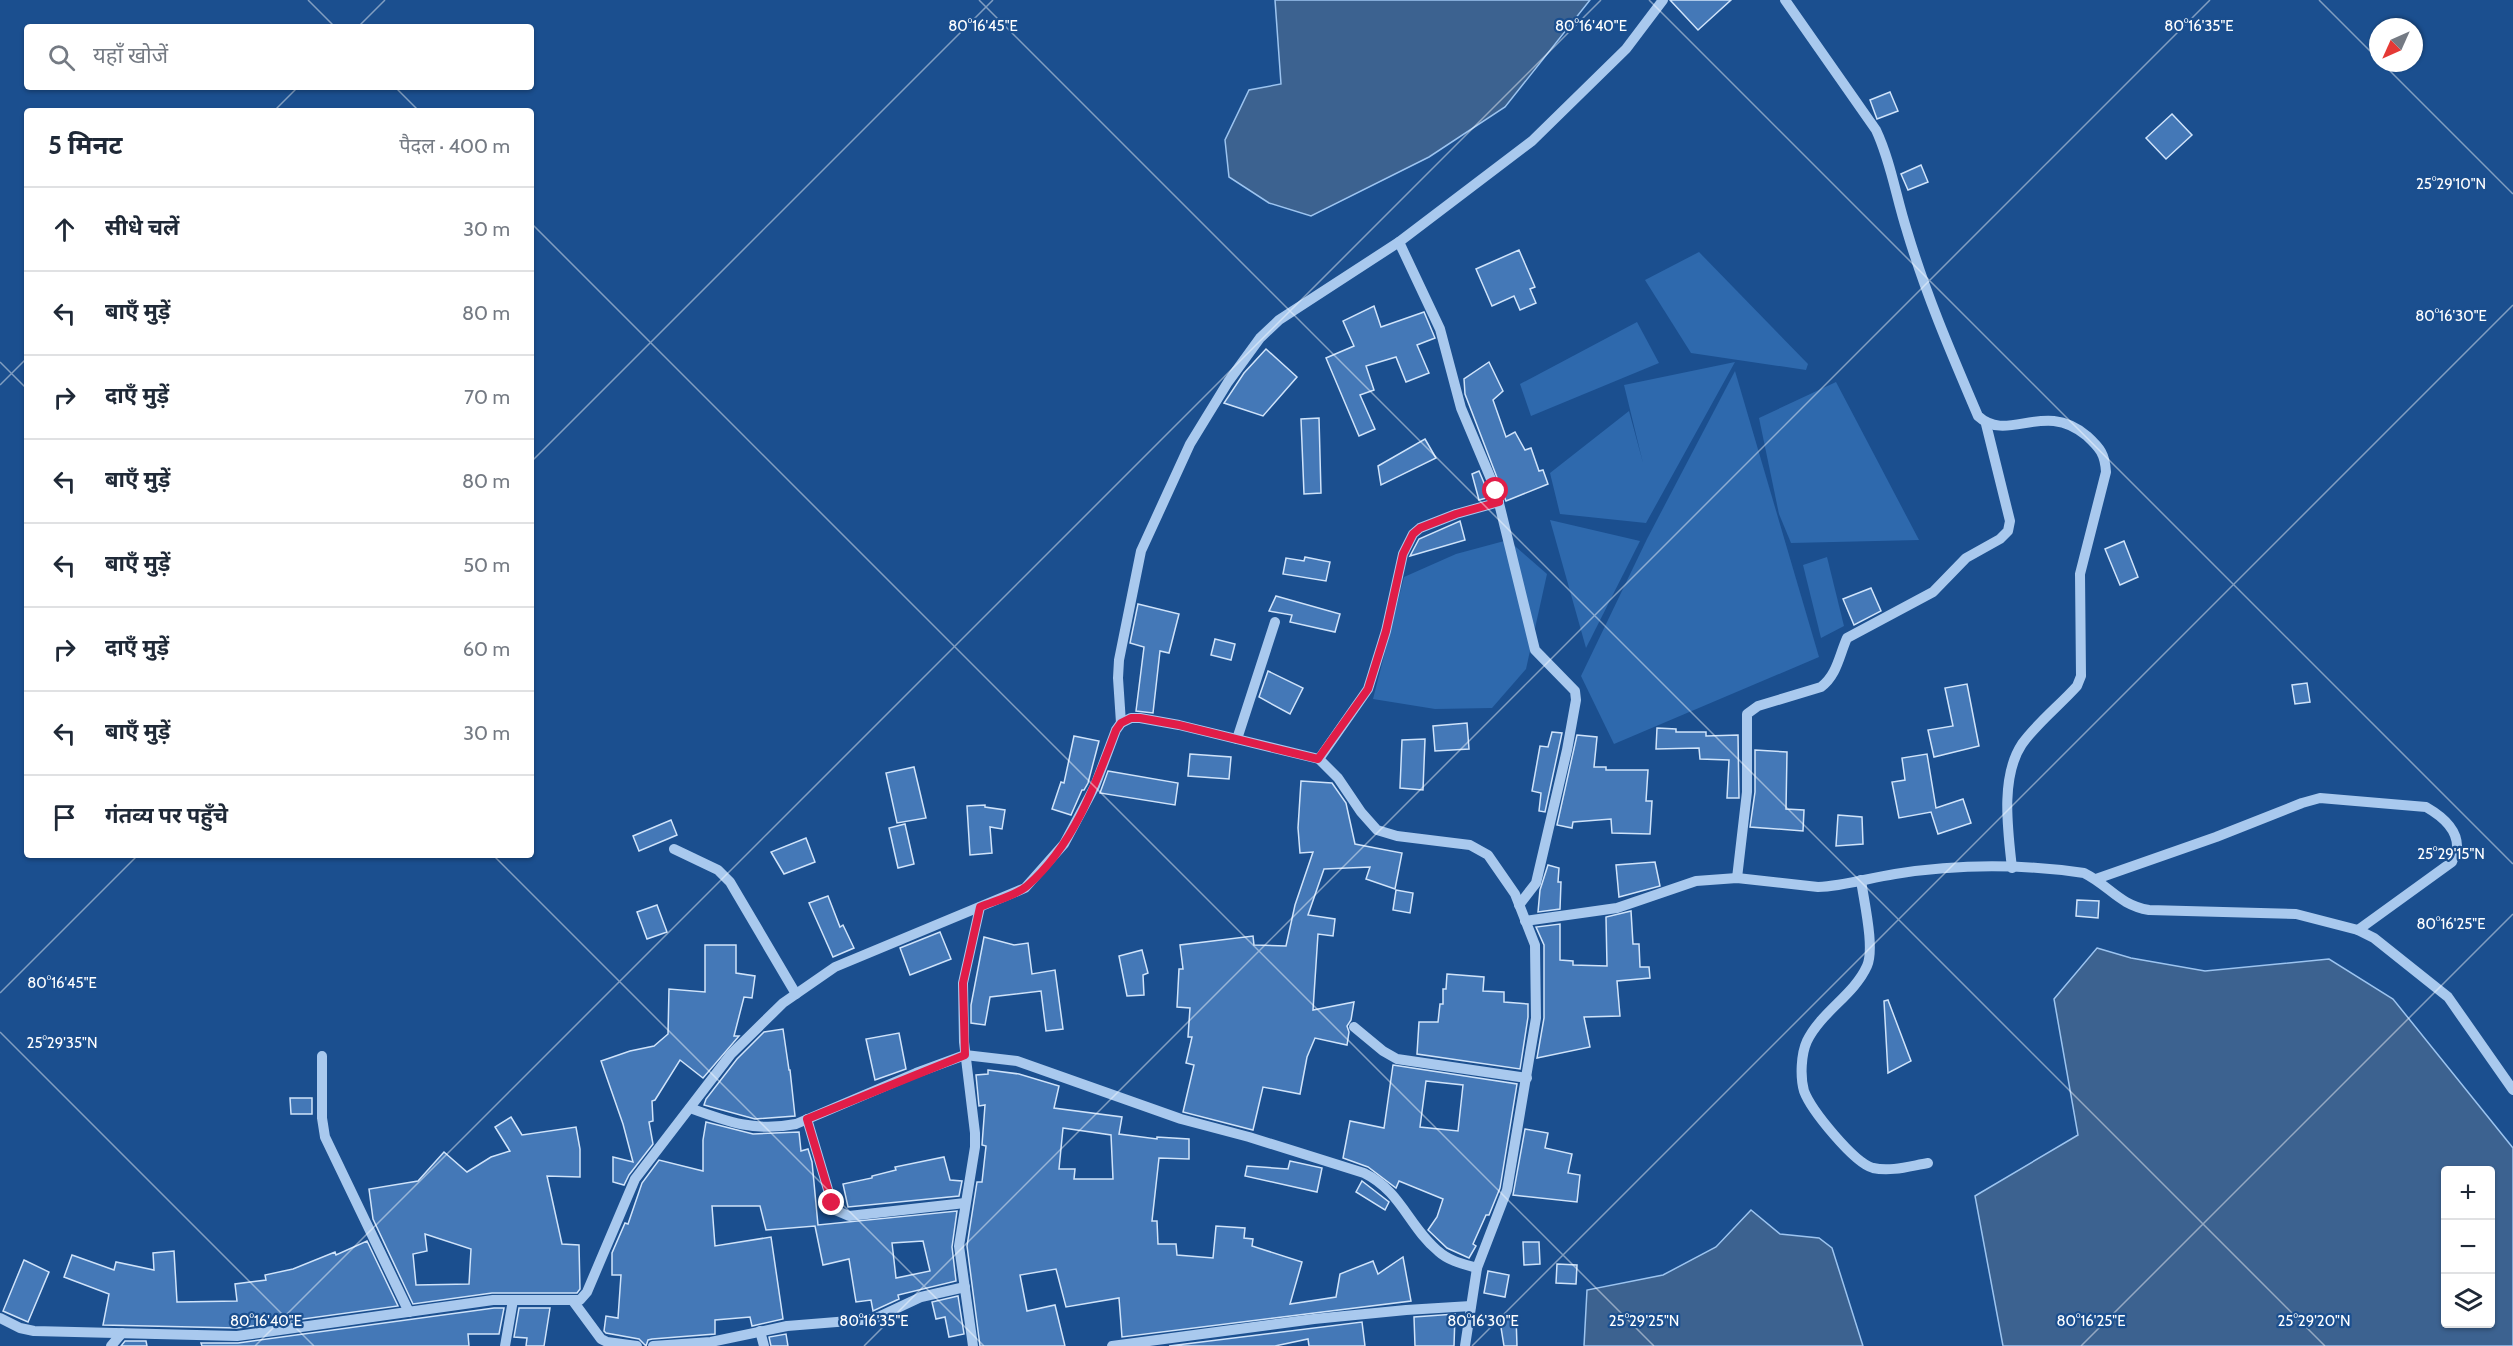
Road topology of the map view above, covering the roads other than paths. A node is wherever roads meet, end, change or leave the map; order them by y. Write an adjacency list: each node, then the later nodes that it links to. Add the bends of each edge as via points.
1 (1663, 0): 3 (street, via 1626,50 1546,129)
2 (1785, 0): 4 (street, via 1884,146 1906,231 1941,330 1978,416)
3 (1399, 242): 5 (street, via 1440,329 1461,408); 7 (street, via 1268,329 1228,382 1190,444 1136,568 1119,660)
4 (1986, 424): 11 (street, via 1998,427 2061,421 2078,429 2100,448 2106,472 2080,574 2081,676 2077,686 2016,754 2006,812); 12 (street, via 2010,521 2008,531 1966,558 1933,592 1848,638 1829,681 1821,687 1758,706 1747,714 1748,792)
5 (1499, 502): 9 (street, via 1456,514 1413,534 1403,554 1368,689); 15 (street, via 1535,650 1570,684 1576,700 1536,883)
6 (1275, 622): 8 (street)
7 (1121, 723): 8 (street, via 1140,718); 16 (street, via 1095,786 1064,844 1025,888)
8 (1237, 739): 9 (street)
9 (1318, 759): 15 (street, via 1338,778 1377,830 1396,837 1470,845 1488,855)
10 (674, 849): 19 (street, via 703,861 730,882)
11 (2012, 868): 13 (street, via 2066,870); 14 (street, via 1965,866)
12 (1737, 878): 14 (street, via 1818,887); 17 (street, via 1696,881 1617,908)
13 (2096, 879): 18 (street, via 2134,908 2296,914); 18 (street, via 2320,798 2426,807 2440,814 2452,830 2457,848 2452,862)
14 (1861, 880): 27 (street, via 1870,953 1867,966 1806,1043 1802,1060 1804,1090 1816,1111 1854,1156 1872,1168 1893,1170)
15 (1519, 904): 17 (street)
16 (980, 907): 19 (street, via 835,967); 21 (street, via 963,983)
17 (1525, 921): 23 (street, via 1534,945 1536,1018)
18 (2358, 930): 24 (street, via 2374,938 2448,997)
19 (796, 994): 25 (street, via 731,1054)
20 (1354, 1027): 23 (street, via 1397,1059)
21 (965, 1055): 26 (street); 28 (street, via 975,1133); 29 (street, via 1017,1061 1181,1119 1364,1173 1391,1192 1437,1251 1454,1262)
22 (322, 1056): 34 (street, via 325,1137)
23 (1527, 1078): 29 (street, via 1507,1190)
24 (2513, 1090)
25 (690, 1108): 26 (street, via 760,1128); 32 (street, via 635,1179 587,1292)
26 (807, 1119): 28 (street, via 832,1203 842,1214 901,1212)
27 (1928, 1163)
28 (965, 1203): 30 (street, via 959,1246)
29 (1477, 1268): 33 (street)
30 (965, 1287): 36 (street, via 915,1299 874,1319); 43 (street)
31 (513, 1300): 32 (street); 34 (street); 39 (street)
32 (573, 1301): 40 (street, via 601,1339)
33 (1471, 1306): 44 (street, via 1314,1319); 45 (street)
34 (409, 1312): 37 (street, via 237,1336)
35 (0, 1318): 37 (street, via 34,1331)
36 (760, 1331): 41 (street, via 711,1342); 42 (street)
37 (122, 1333): 38 (street)
38 (111, 1346)
39 (505, 1346)
40 (637, 1346)
41 (653, 1346)
42 (764, 1346)
43 (973, 1346)
44 (1112, 1346)
45 (1465, 1346)

